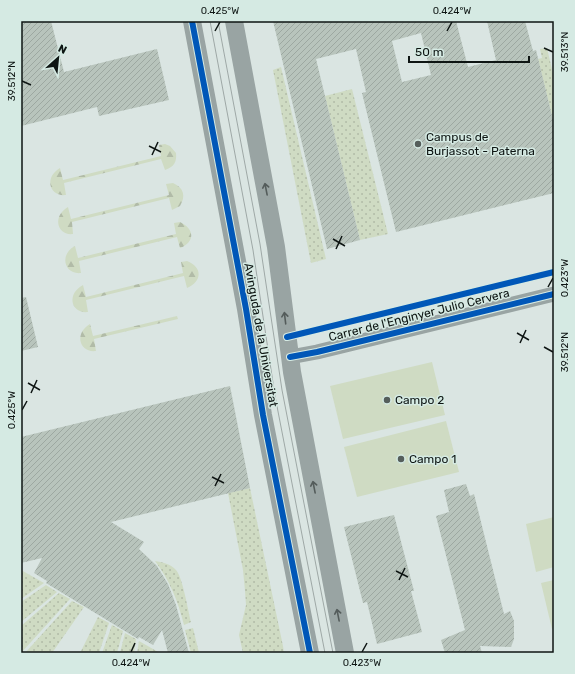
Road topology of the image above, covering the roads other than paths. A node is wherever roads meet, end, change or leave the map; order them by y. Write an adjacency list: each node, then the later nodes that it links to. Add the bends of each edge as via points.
1 (192, 21): 5 (street, Avinguda de la Universitat, via 263,415)
2 (234, 21): 4 (street, Avinguda de la Universitat, one-way to 2, via 276,247)
3 (554, 294): 4 (street, Carrer de l'Enginyer Julio Cervera)
4 (290, 357): 6 (street, Avinguda de la Universitat, one-way to 4)
5 (310, 653)
6 (346, 653)

